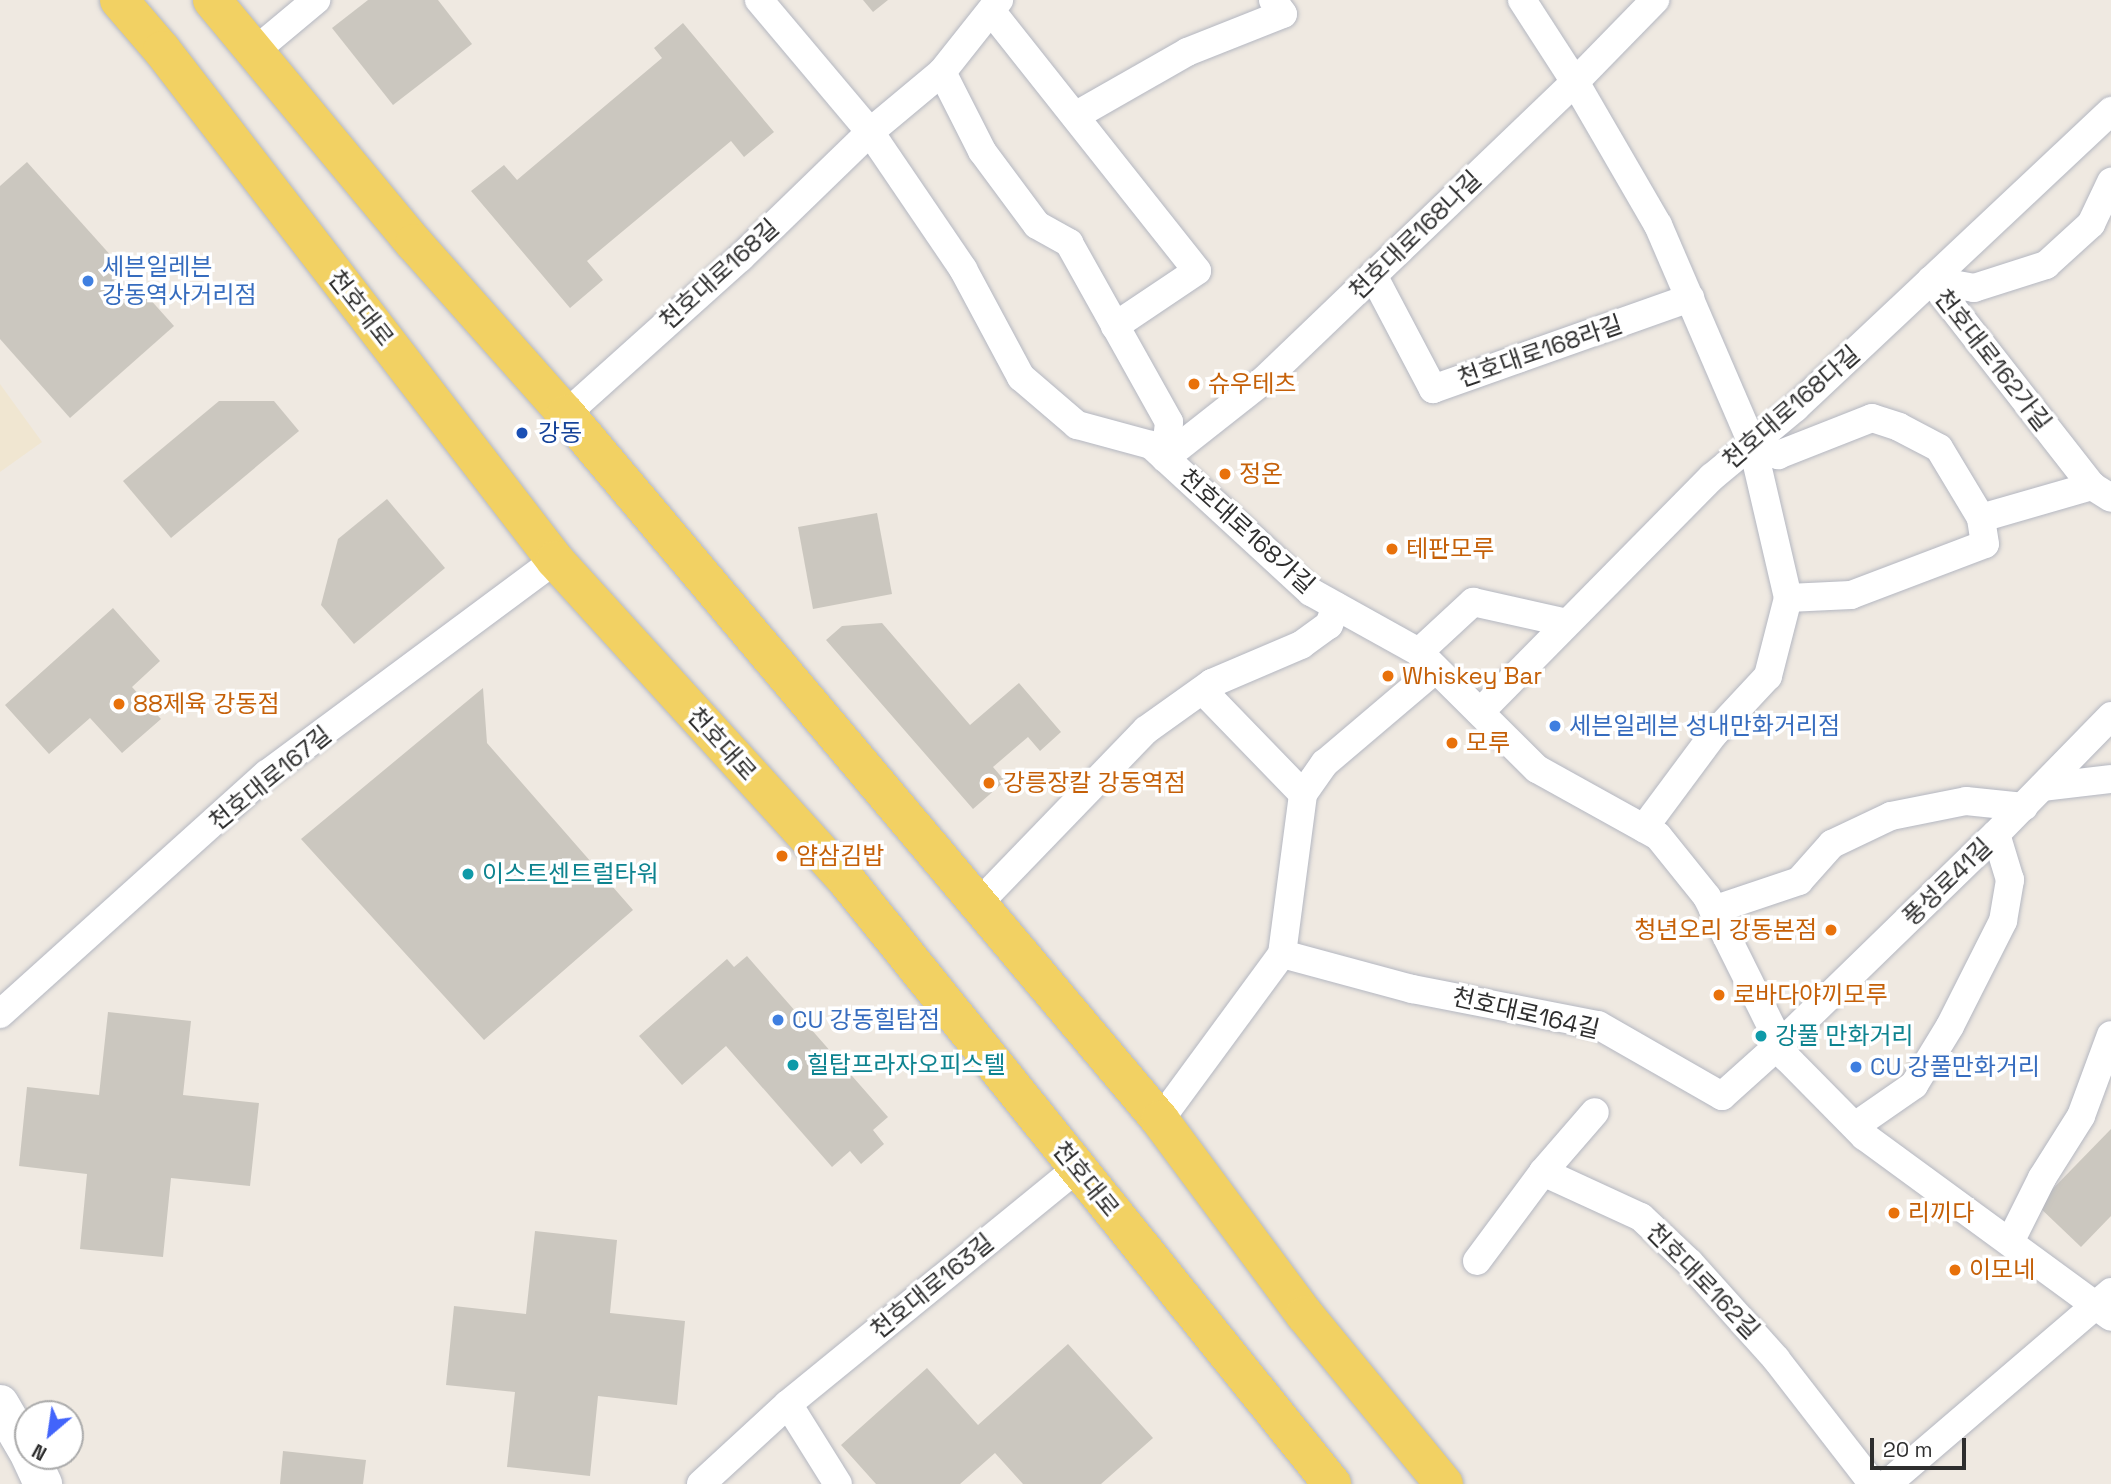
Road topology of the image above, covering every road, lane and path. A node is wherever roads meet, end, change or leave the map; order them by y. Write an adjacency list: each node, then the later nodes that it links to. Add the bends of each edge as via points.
1 (119, 0): 25 (main road, 천호대로)
2 (212, 0): 9 (main road)
3 (316, 0): 9 (street)
4 (759, 0): 14 (street)
5 (1273, 0): 13 (street, via 1283,14 1187,52)
6 (1522, 0): 11 (street)
7 (1656, 0): 11 (street, 천호대로168나길)
8 (996, 6): 10 (street, 천호대로168길); 13 (street, 천호대로168길)
9 (255, 51): 20 (main road, via 414,243)
10 (942, 72): 14 (street, 천호대로168길); 19 (street, via 982,151 1037,225 1069,243)
11 (1575, 82): 16 (street, 천호대로168나길); 18 (street, via 1658,225)
12 (2111, 111): 17 (street, 천호대로168다길)
13 (1075, 116): 19 (street, 천호대로168길, via 1197,271)
14 (870, 132): 20 (street, 천호대로168길, via 740,258); 22 (street, 천호대로168가길, via 963,269 1021,377 1077,425 1151,445)
15 (2111, 182): 17 (street, 천호대로162가길, via 2091,224 2046,265 1974,288)
16 (1373, 275): 18 (street, 천호대로168라길, via 1433,389); 22 (street, 천호대로168나길, via 1263,381)
17 (1931, 280): 21 (street, 천호대로168다길); 23 (street, 천호대로162가길)
18 (1690, 298): 21 (street)
19 (1115, 326): 22 (street, via 1169,422)
20 (566, 414): 38 (main road)
21 (1752, 443): 24 (street, via 1779,455 1872,418 1939,447); 26 (street); 28 (street, 천호대로168다길, via 1712,477)
22 (1165, 458): 27 (street, 천호대로168가길, via 1311,592)
23 (2101, 492): 24 (street, 천호대로162가길)
24 (1981, 518): 26 (street, via 1985,544 1851,595)
25 (555, 561): 41 (street, 천호대로167길, via 267,774); 47 (main road, 천호대로, via 847,881)
26 (1787, 597): 36 (street, via 1768,676 1713,735)
27 (1336, 606): 29 (street, 천호대로168가길); 30 (street, via 1329,625 1301,645)
28 (1567, 623): 29 (street, via 1473,602); 31 (street, 천호대로168다길)
29 (1428, 660): 31 (street, 천호대로168가길); 34 (street, via 1325,763)
30 (1212, 683): 34 (street, via 1209,697); 38 (street, via 1146,730)
31 (1480, 712): 36 (street, 천호대로168가길, via 1537,769)
32 (2111, 716): 35 (street, 풍성로41길)
33 (2111, 779): 35 (street)
34 (1303, 794): 40 (street)
35 (2034, 797): 37 (street, 풍성로41길); 39 (street, via 1966,801 1891,816 1832,844 1799,881)
36 (1644, 828): 39 (street, 천호대로168가길, via 1658,836)
37 (1996, 834): 43 (street, 풍성로41길); 46 (street, via 2010,880 2003,922 1914,1085)
38 (978, 904): 45 (main road)
39 (1713, 910): 43 (street, 천호대로168가길)
40 (1282, 954): 43 (street, 천호대로164길, via 1412,989 1598,1025 1722,1096); 45 (street)
41 (0, 1014)
42 (2111, 1035): 49 (street, via 2081,1116 2042,1178)
43 (1780, 1044): 46 (street, 천호대로168가길, via 1787,1058)
44 (1595, 1112): 48 (street)
45 (1160, 1120): 58 (main road, via 1305,1315)
46 (1855, 1126): 49 (street, 천호대로168가길)
47 (1077, 1168): 53 (street, 천호대로163길); 57 (main road, 천호대로)
48 (1543, 1172): 50 (street); 59 (street, 천호대로162길, via 1641,1217 1671,1244 1776,1359)
49 (2010, 1242): 51 (street, 천호대로168가길)
50 (1477, 1261)
51 (2106, 1305): 60 (street)
52 (0, 1404): 54 (street)
53 (788, 1404): 55 (street, 천호대로163길); 56 (street)
54 (14, 1428)
55 (701, 1484)
56 (838, 1484)
57 (1332, 1484)
58 (1444, 1484)
59 (1873, 1484)
60 (1887, 1484)

